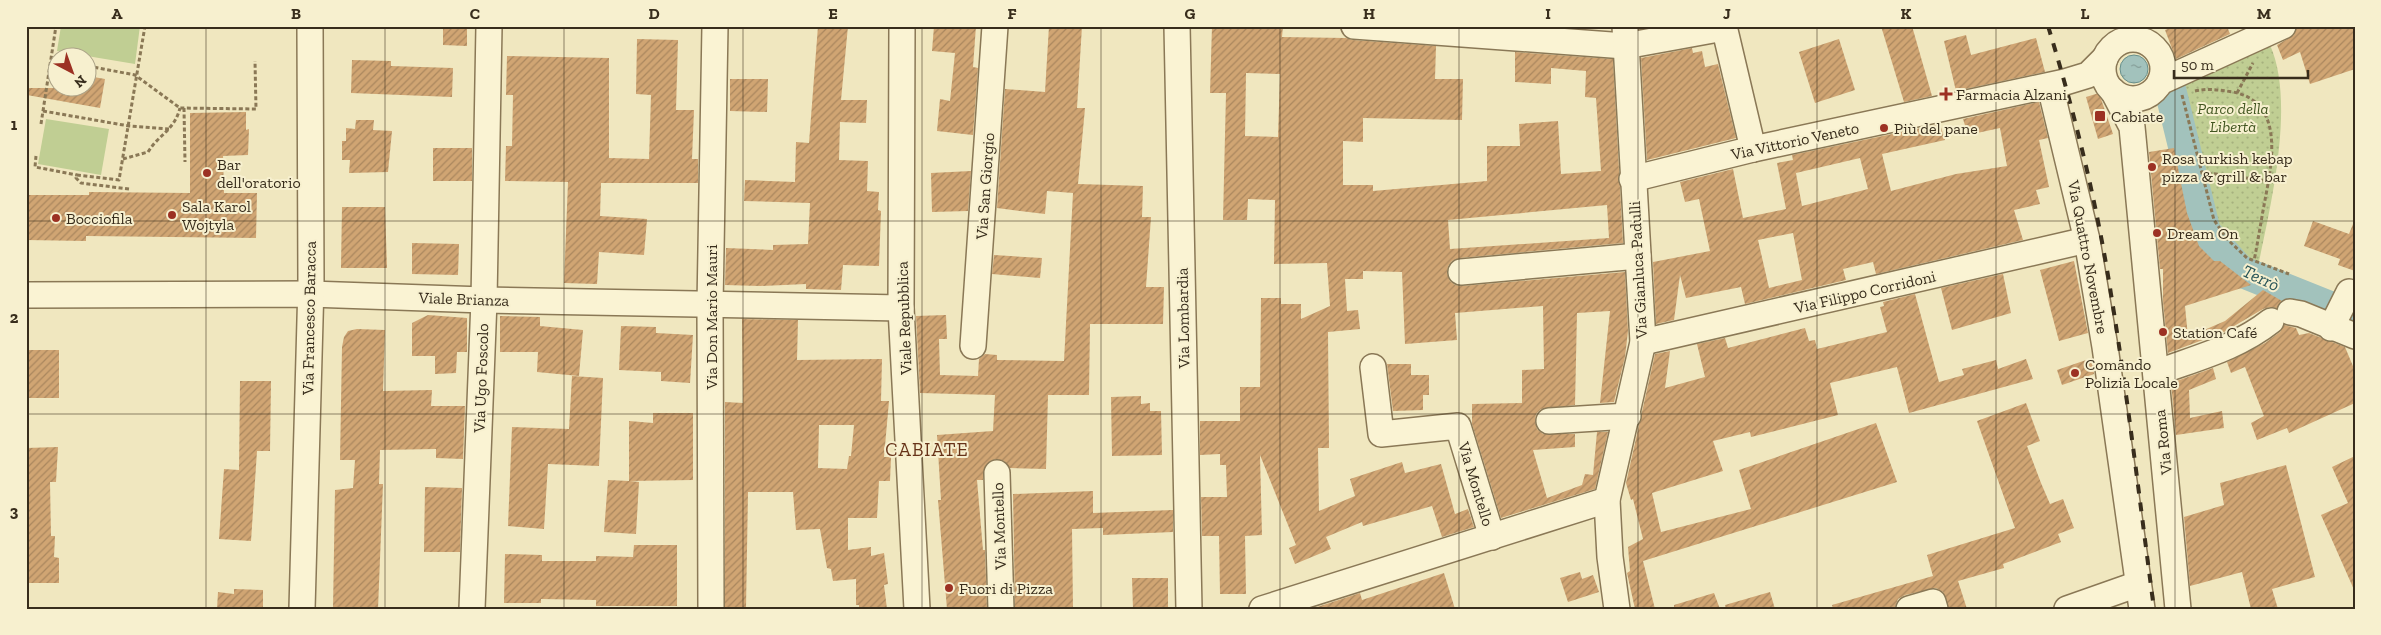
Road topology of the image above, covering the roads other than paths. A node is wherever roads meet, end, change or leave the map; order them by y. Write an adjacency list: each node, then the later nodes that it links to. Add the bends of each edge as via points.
1 (310, 26): 25 (street, Via Francesco Baracca)
2 (489, 26): 27 (street, Via Ugo Foscolo)
3 (716, 26): 28 (street, Via Don Mario Mauri)
4 (902, 26): 29 (street, Viale Repubblica)
5 (995, 26): 32 (street, Via San Giorgio)
6 (1177, 26): 46 (street, Via Lombardia)
7 (1354, 26): 8 (street)
8 (1359, 26): 12 (street)
9 (2282, 26): 16 (street)
10 (1724, 27): 12 (street); 19 (street)
11 (2145, 35): 13 (street); 16 (street, via 2159,54)
12 (1625, 36): 20 (street, Via Gianluca Padulli)
13 (2116, 43): 14 (street, Via Vittorio Veneto, via 2088,75); 17 (street, via 2103,68)
14 (2075, 80): 15 (street, Via Vittorio Veneto); 17 (street, Via Vittorio Veneto, via 2089,79)
15 (2050, 86): 19 (street, Via Vittorio Veneto); 21 (street, Via Quattro Novembre)
16 (2166, 87): 17 (street, via 2136,99); 18 (street, Via Roma)
17 (2111, 90): 18 (street, Via Roma)
18 (2132, 127): 34 (street, Via Roma)
19 (1753, 149): 20 (street, Via Vittorio Veneto)
20 (1632, 179): 22 (street, Via Gianluca Padulli)
21 (2087, 240): 31 (street, Via Filippo Corridoni); 40 (street, Via Quattro Novembre, via 2106,347)
22 (1638, 256): 23 (street); 31 (street, Via Gianluca Padulli)
23 (1461, 272)
24 (2349, 292): 30 (street)
25 (310, 294): 26 (street, Viale Brianza); 27 (street, Viale Brianza); 41 (street, Via Francesco Baracca)
26 (26, 295)
27 (484, 300): 28 (street, Viale Brianza); 42 (street, Via Ugo Foscolo)
28 (710, 305): 29 (street, Viale Brianza); 43 (street, Via Don Mario Mauri)
29 (902, 308): 44 (street, Viale Repubblica)
30 (2347, 338): 34 (street, via 2301,314 2280,317 2236,344)
31 (1643, 342): 35 (street, Via Gianluca Padulli)
32 (973, 346)
33 (1373, 367): 39 (street, Via Montello, via 1381,434 1458,426)
34 (2156, 373): 53 (street, Via Roma)
35 (1628, 416): 36 (street); 38 (street, Via Gianluca Padulli)
36 (1549, 421)
37 (997, 473): 45 (street, Via Montello)
38 (1607, 500): 39 (street, Via Montello); 48 (street, Via Gianluca Padulli)
39 (1492, 537): 47 (street, Via Montello)
40 (2138, 584): 51 (street); 52 (street, Via Quattro Novembre)
41 (302, 609)
42 (472, 609)
43 (711, 609)
44 (917, 609)
45 (1001, 609)
46 (1189, 609)
47 (1262, 609)
48 (1617, 609)
49 (1910, 609): 50 (street, via 1933,602)
50 (1935, 609)
51 (2067, 609)
52 (2142, 609)
53 (2178, 609)

